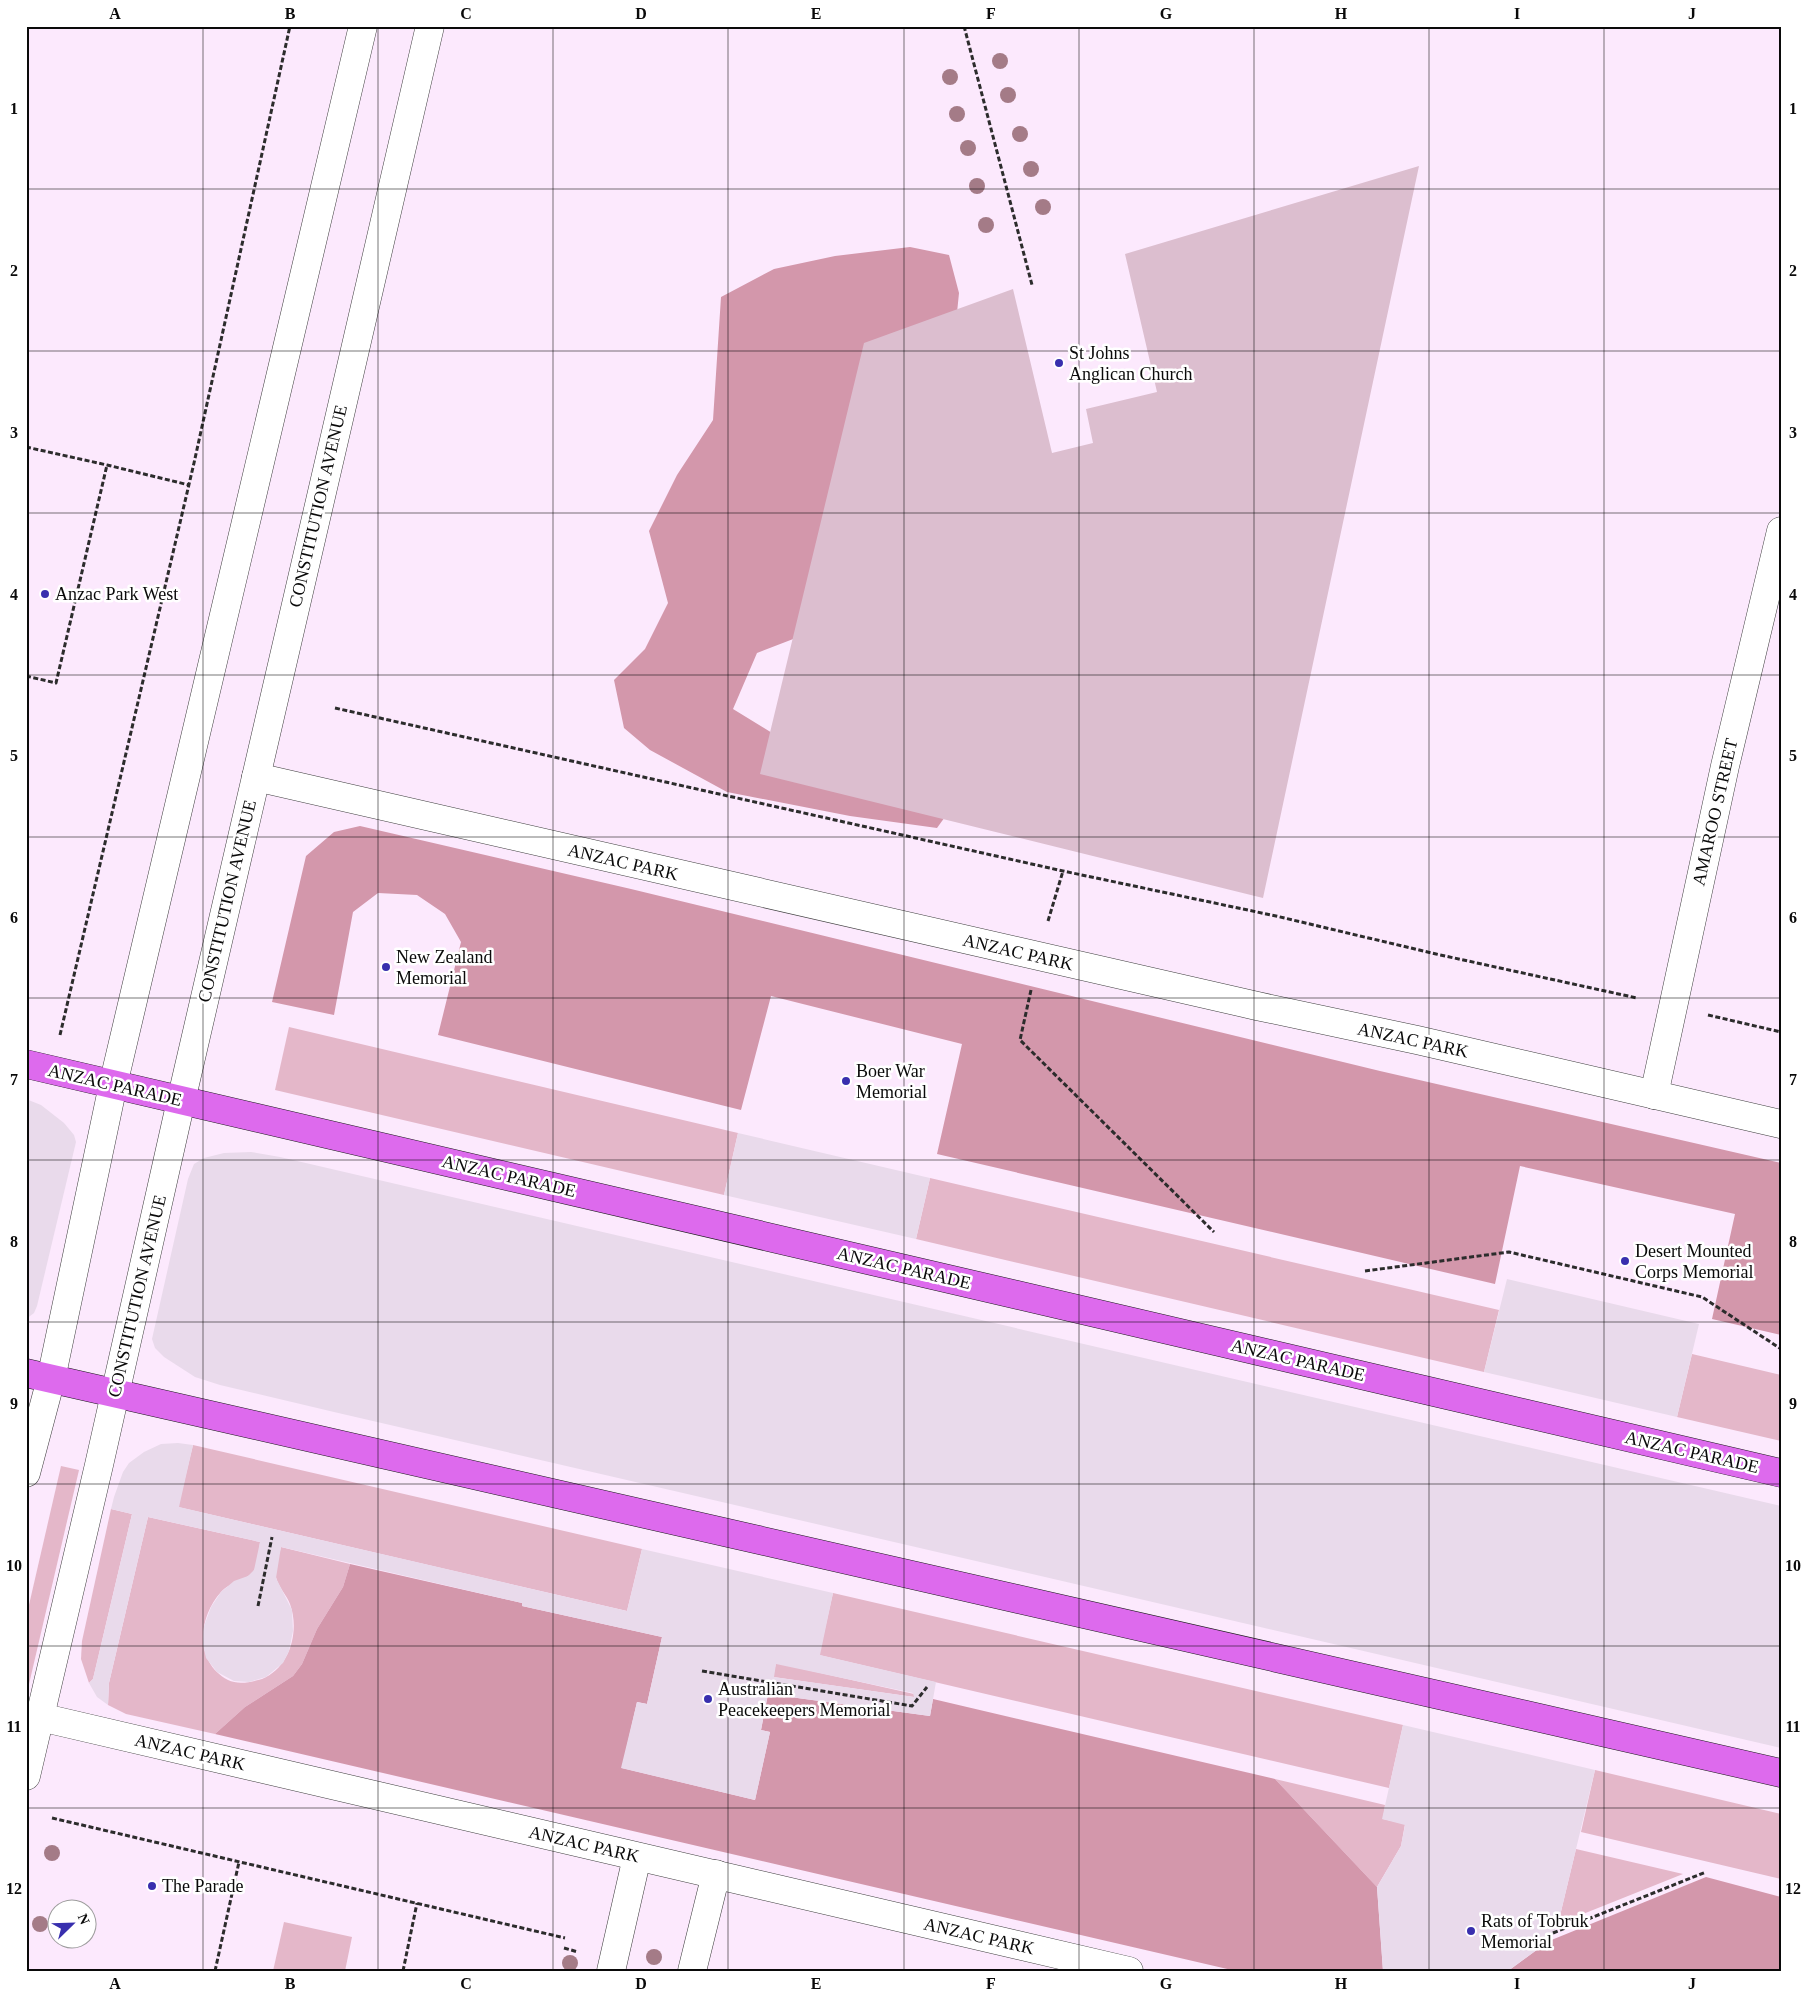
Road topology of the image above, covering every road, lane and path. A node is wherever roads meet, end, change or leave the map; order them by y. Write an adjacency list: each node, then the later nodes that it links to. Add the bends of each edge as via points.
1 (290, 26): 8 (path)
2 (363, 26): 19 (street)
3 (430, 26): 12 (street, CONSTITUTION AVENUE)
4 (964, 26): 5 (path)
5 (1032, 285)
6 (26, 447): 7 (path)
7 (107, 465): 8 (path); 10 (path, via 56,682)
8 (189, 485): 17 (path)
9 (1781, 530): 15 (street, AMAROO STREET, via 1723,776)
10 (26, 676)
11 (335, 708): 13 (path)
12 (256, 777): 14 (street, ANZAC PARK); 21 (street, CONSTITUTION AVENUE)
13 (1063, 872): 14 (path); 15 (path, via 1276,916)
14 (1039, 957): 20 (street, ANZAC PARK); 23 (path, via 1020,1040)
15 (1674, 1006): 16 (path); 20 (street, AMAROO STREET)
16 (1781, 1032)
17 (59, 1037)
18 (26, 1064): 19 (main road, ANZAC PARADE)
19 (113, 1085): 21 (main road, ANZAC PARADE); 26 (street)
20 (1654, 1095): 22 (street, ANZAC PARK)
21 (181, 1101): 27 (street, CONSTITUTION AVENUE); 28 (main road, ANZAC PARADE)
22 (1781, 1124)
23 (1214, 1232)
24 (1365, 1271): 25 (path, via 1509,1252 1702,1297)
25 (1781, 1349)
26 (38, 1376): 27 (main road); 29 (street)
27 (116, 1393): 34 (street, CONSTITUTION AVENUE); 35 (main road)
28 (1781, 1472)
29 (26, 1473)
30 (272, 1537): 31 (path)
31 (258, 1606)
32 (702, 1671): 33 (path, via 912,1706)
33 (927, 1687)
34 (40, 1717): 36 (street, CONSTITUTION AVENUE); 38 (street, ANZAC PARK)
35 (1781, 1773)
36 (26, 1776)
37 (52, 1818): 39 (path)
38 (638, 1857): 41 (street, ANZAC PARK); 47 (street)
39 (239, 1862): 42 (path); 45 (path)
40 (1706, 1872): 43 (path)
41 (716, 1874): 48 (street); 49 (street, ANZAC PARK)
42 (416, 1903): 44 (path); 46 (path)
43 (1553, 1933)
44 (566, 1938)
45 (215, 1971)
46 (403, 1971)
47 (611, 1971)
48 (692, 1971)
49 (1129, 1971)

